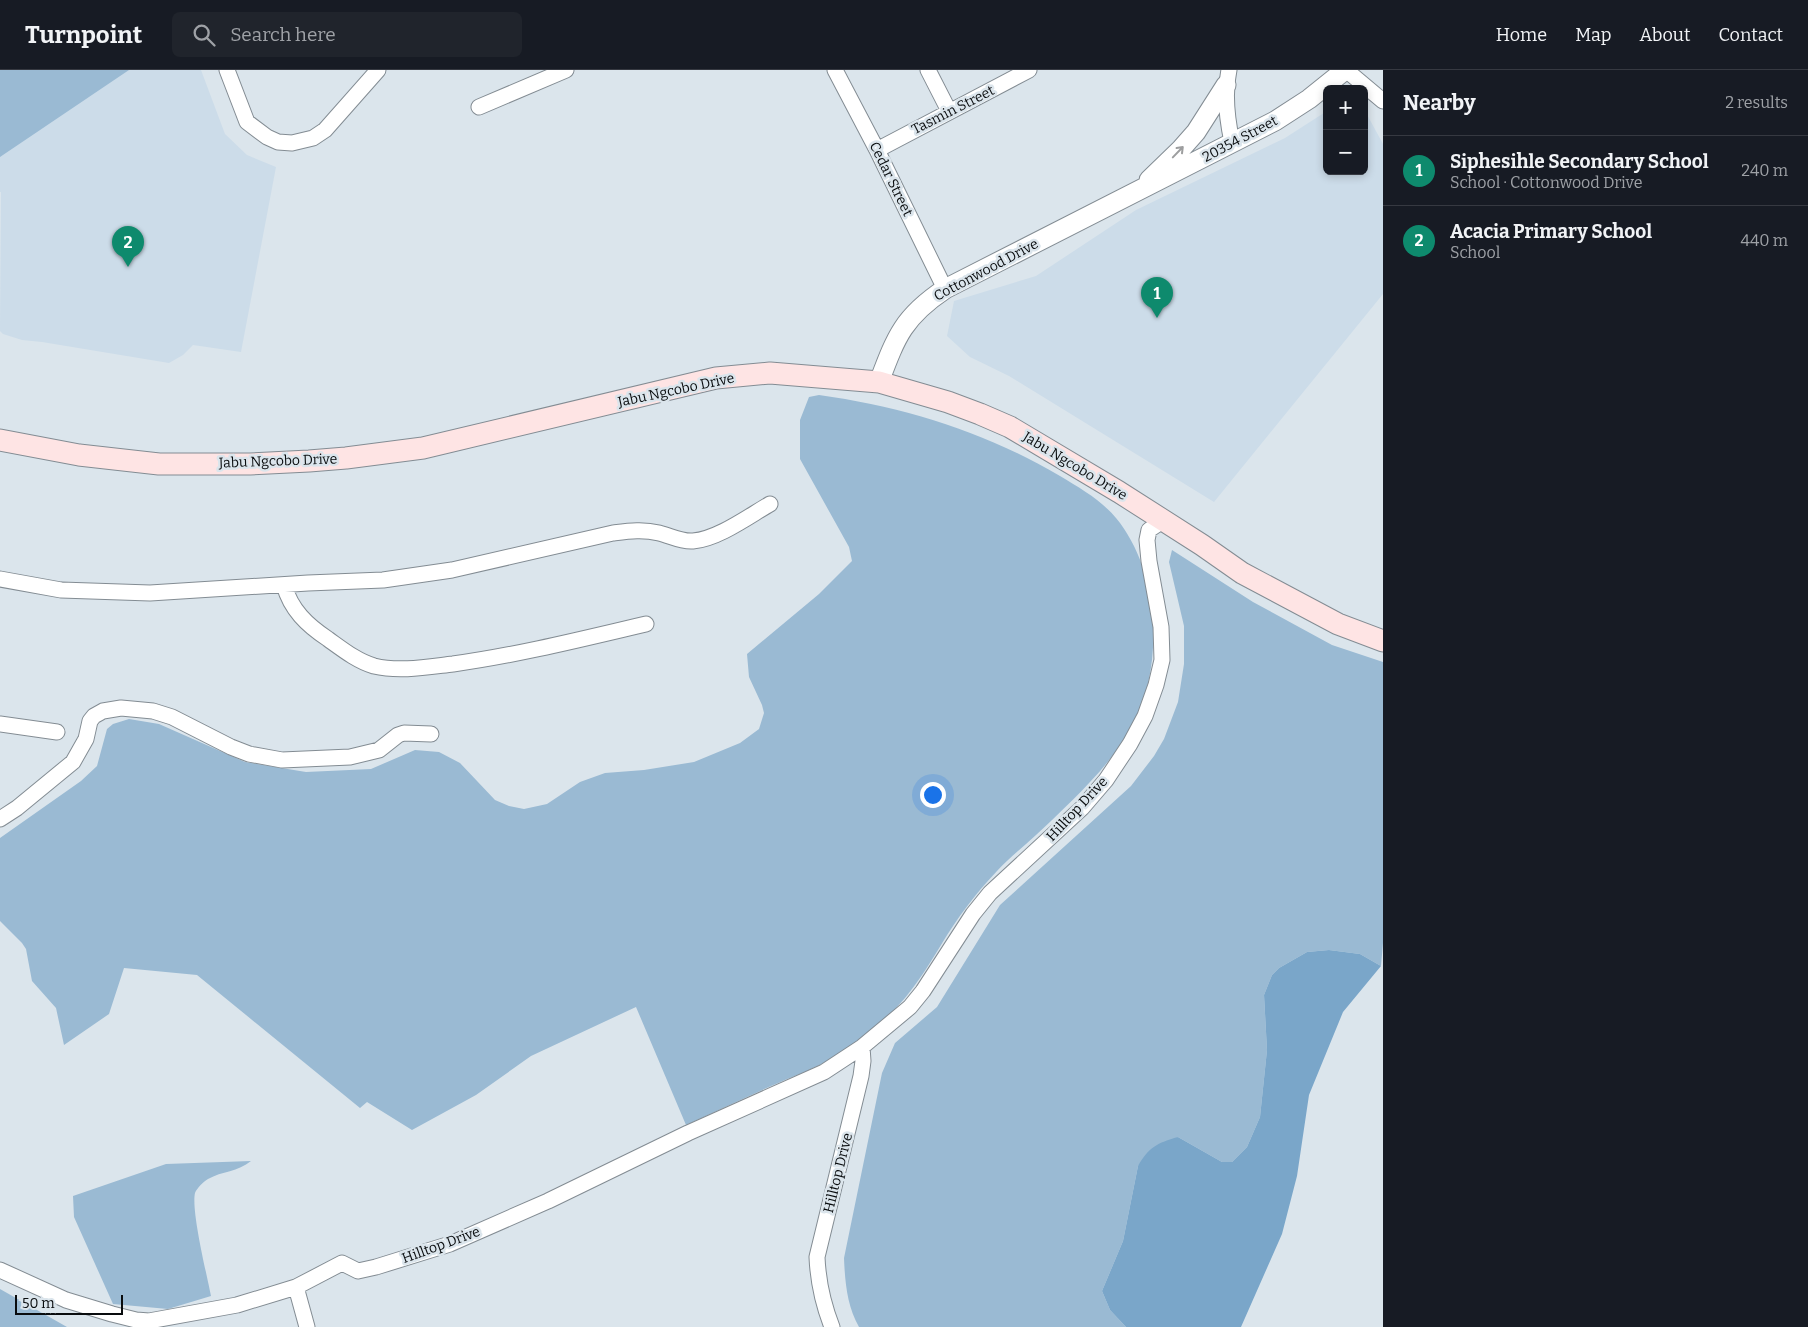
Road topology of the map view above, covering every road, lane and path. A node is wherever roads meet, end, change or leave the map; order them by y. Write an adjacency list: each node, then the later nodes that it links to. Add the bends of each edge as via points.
1 (227, 70): 2 (street, via 247,122 266,137 292,143 313,138 324,130)
2 (378, 70)
3 (566, 70): 10 (street)
4 (835, 70): 13 (street, Cedar Street)
5 (928, 70): 11 (street)
6 (1029, 70): 11 (street, Tasmin Street)
7 (1345, 70): 9 (street); 12 (street, 20354 Street, via 1275,121)
8 (1227, 77): 12 (street); 14 (street, one-way to 8, via 1196,132)
9 (1383, 101)
10 (479, 107)
11 (949, 111): 13 (street, Tasmin Street)
12 (1232, 142): 14 (street, 20354 Street)
13 (877, 150): 15 (street, Cedar Street)
14 (1129, 197): 15 (street, Cottonwood Drive)
15 (945, 289): 16 (street, Cottonwood Drive, via 914,312 899,332)
16 (879, 382): 17 (main road, Jabu Ngcobo Drive, via 770,373 716,378 423,448 337,459 250,464 160,464 79,455); 19 (main road, Jabu Ngcobo Drive, via 948,402 1010,428)
17 (0, 440)
18 (770, 504): 21 (street, via 699,540 677,539 637,530 452,570 383,580)
19 (1164, 520): 23 (main road, Jabu Ngcobo Drive, via 1242,573 1338,624); 28 (street, Hilltop Drive, via 1149,530 1147,540 1161,627 1162,660 1145,716 1130,744 1082,808 990,893 910,1007)
20 (0, 579): 21 (street, via 61,590 150,593)
21 (284, 585): 22 (street, via 290,602 306,624 359,660 391,668 421,668 525,652)
22 (646, 624)
23 (1383, 641)
24 (0, 724): 25 (street)
25 (57, 732)
26 (432, 734): 27 (street, via 404,733 379,750 358,755 282,760 230,747 172,717 153,711 121,708 103,711 90,721 83,745 73,762)
27 (0, 819)
28 (862, 1047): 30 (street, Hilltop Drive, via 824,1072 459,1240 358,1271 342,1264); 32 (street, Hilltop Drive, via 861,1076 817,1257 825,1309)
29 (0, 1270): 30 (street, Hilltop Drive, via 66,1300 150,1321 236,1305)
30 (296, 1287): 31 (street)
31 (307, 1327)
32 (832, 1327)

